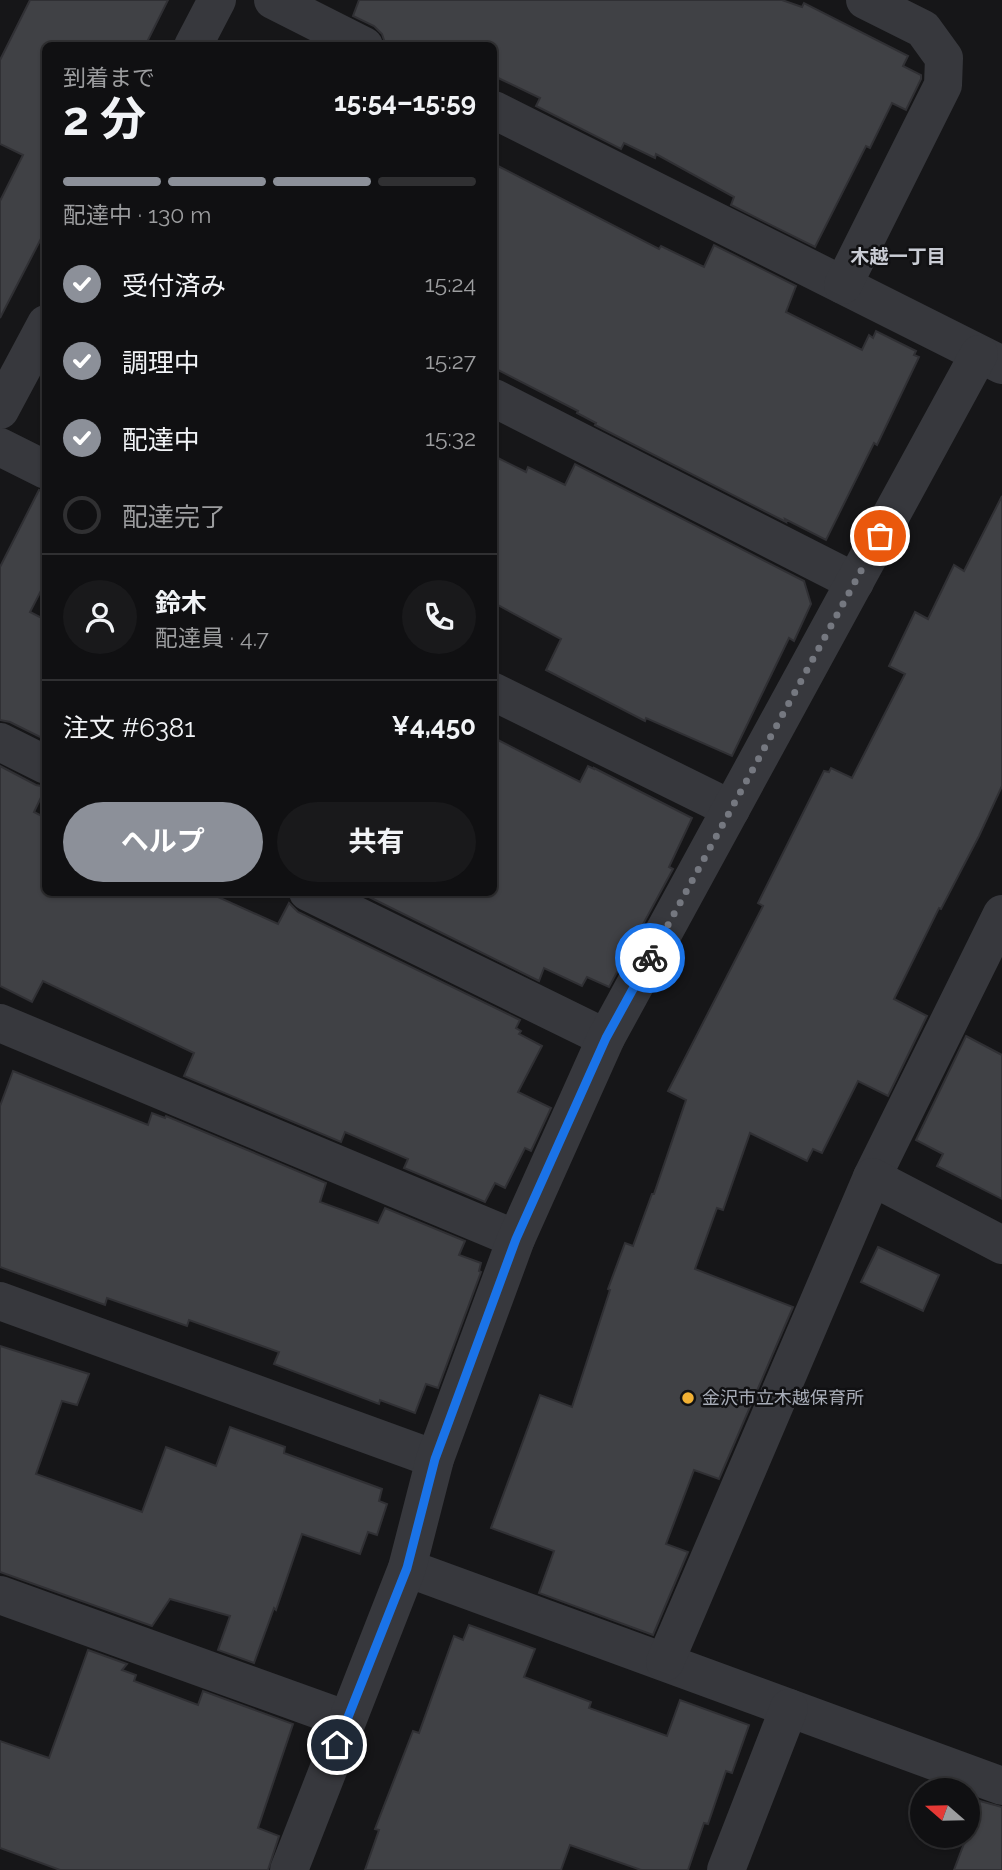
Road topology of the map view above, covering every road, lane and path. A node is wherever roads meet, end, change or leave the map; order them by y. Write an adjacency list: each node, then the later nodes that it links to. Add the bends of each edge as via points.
1 (218, 0): 5 (street)
2 (273, 0): 6 (street)
3 (865, 0): 4 (street)
4 (929, 15): 8 (street, via 944,58 943,85)
5 (195, 42)
6 (356, 42)
7 (497, 112): 8 (street)
8 (843, 285): 10 (street)
9 (42, 331): 12 (street)
10 (991, 360): 15 (street)
11 (497, 400): 15 (street)
12 (0, 410)
13 (0, 447): 14 (street)
14 (42, 468)
15 (855, 582): 19 (street)
16 (497, 693): 19 (street)
17 (0, 743): 18 (street)
18 (42, 763)
19 (731, 809): 23 (street)
20 (316, 896): 23 (street)
21 (1002, 914): 24 (street)
22 (0, 1023): 25 (street)
23 (606, 1038): 25 (street)
24 (872, 1177): 26 (street); 31 (street)
25 (516, 1239): 28 (street)
26 (1002, 1245)
27 (0, 1301): 28 (street)
28 (435, 1459): 29 (street)
29 (407, 1568): 31 (street); 33 (street)
30 (0, 1595): 33 (street)
31 (665, 1662): 32 (street)
32 (789, 1708): 34 (street); 36 (street)
33 (347, 1720): 35 (street)
34 (1002, 1786)
35 (289, 1870)
36 (726, 1870)

